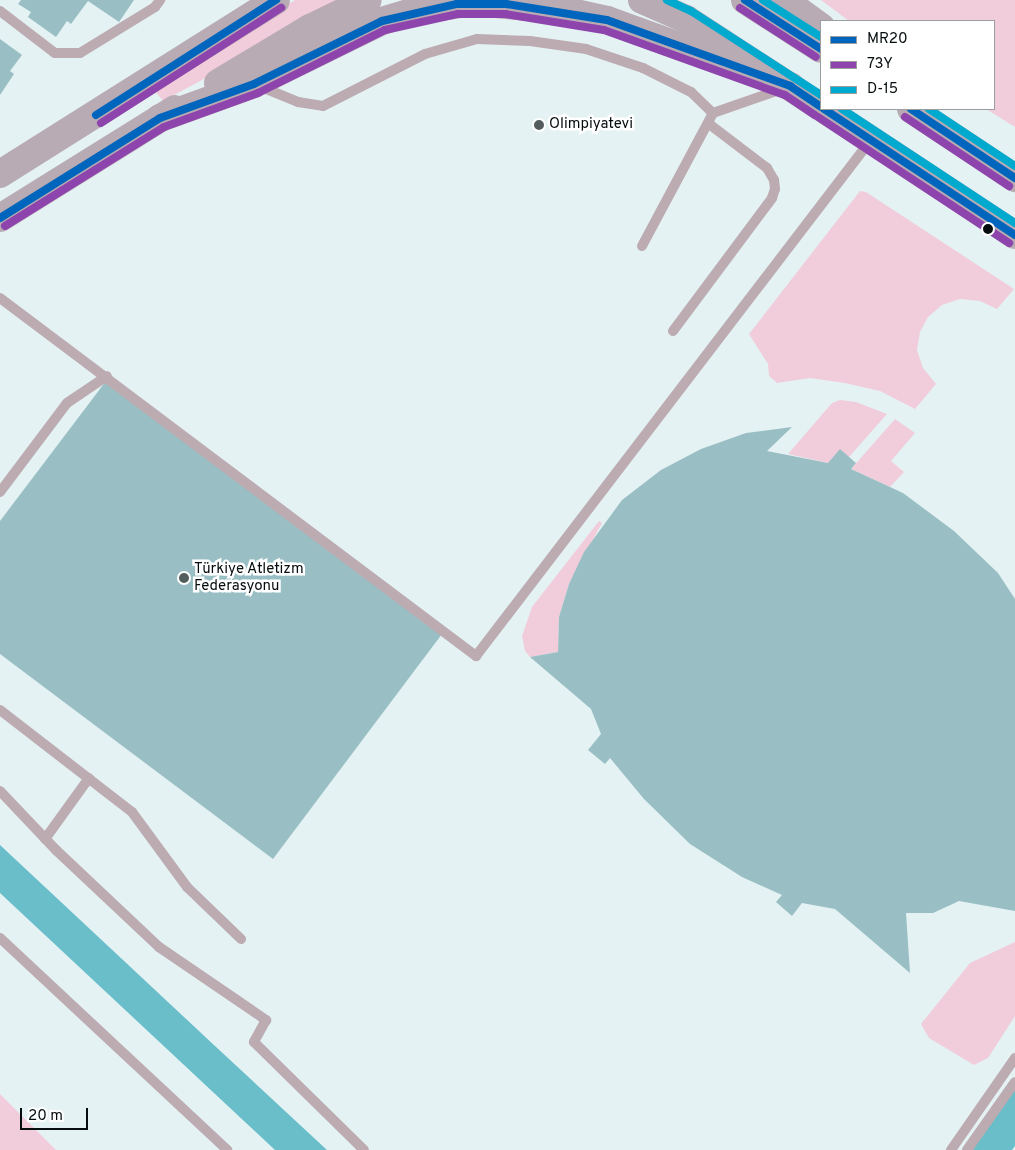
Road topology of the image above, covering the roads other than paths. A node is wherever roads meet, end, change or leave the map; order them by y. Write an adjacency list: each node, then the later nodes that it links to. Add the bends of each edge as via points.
1 (160, 0): 8 (lane, via 155,7 80,53 54,52)
2 (261, 0): 9 (main road)
3 (276, 0): 9 (main road)
4 (368, 0): 18 (main road, via 310,28)
5 (642, 0): 13 (main road, via 686,19)
6 (745, 0): 11 (main road)
7 (784, 0): 10 (main road)
8 (0, 11)
9 (238, 23): 21 (main road)
10 (820, 25)
11 (820, 48)
12 (254, 84): 13 (main road, via 382,21 415,11 474,2 567,11 607,20); 18 (main road); 19 (lane, via 298,102 323,106 425,54 477,39 530,41 586,49 643,68 690,92)
13 (790, 86): 14 (main road); 19 (lane)
14 (820, 107)
15 (825, 110): 20 (main road)
16 (913, 110): 22 (main road)
17 (943, 110): 22 (main road, via 974,134)
18 (160, 118): 23 (main road)
19 (710, 118): 25 (lane); 27 (lane, via 767,168 775,189 772,198)
20 (870, 140): 24 (main road); 28 (lane, via 476,656)
21 (0, 174)
22 (1015, 177)
23 (0, 218)
24 (1015, 235)
25 (642, 246)
26 (0, 298): 28 (lane)
27 (673, 331)
28 (107, 376): 29 (lane, via 67,403)
29 (0, 492)
30 (0, 710): 31 (lane)
31 (89, 778): 33 (lane); 35 (lane, via 132,812 188,887)
32 (0, 791): 33 (lane)
33 (45, 839): 39 (lane, via 159,947 266,1020 254,1042)
34 (0, 938): 38 (lane)
35 (242, 940)
36 (1015, 1058): 40 (lane)
37 (1015, 1082): 41 (lane)
38 (227, 1150)
39 (364, 1150)
40 (951, 1150)
41 (967, 1150)

